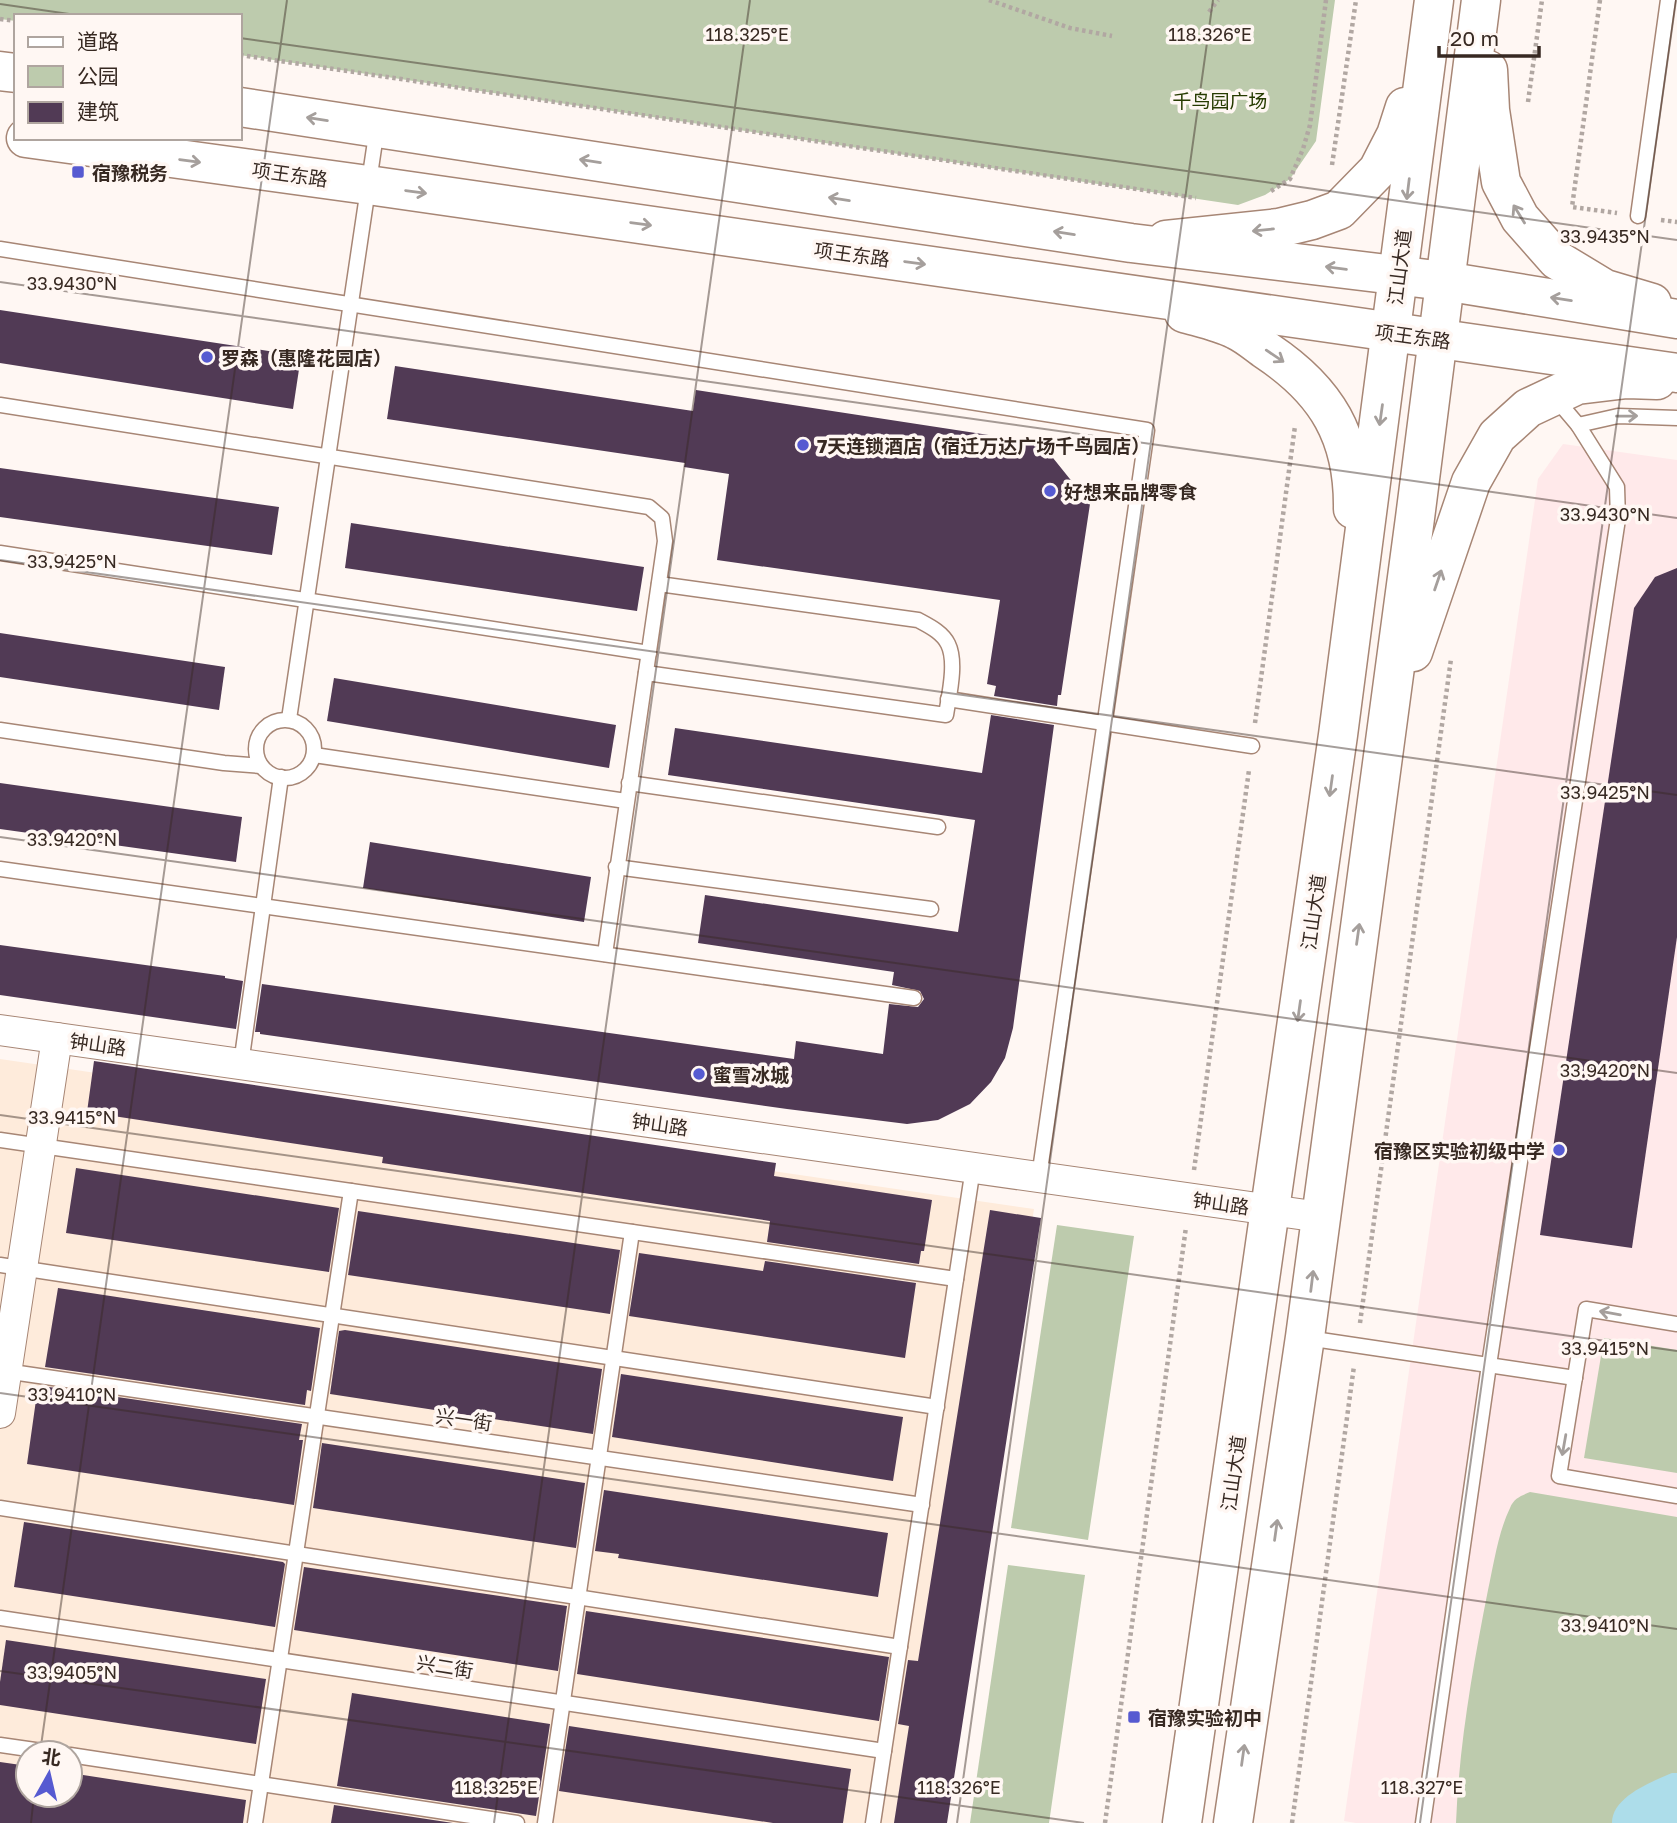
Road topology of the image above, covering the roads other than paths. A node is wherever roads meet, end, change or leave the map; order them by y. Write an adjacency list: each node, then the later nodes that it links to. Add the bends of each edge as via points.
1 (1432, 0): 9 (main road, one-way to 9, via 1396,135 1378,170 1339,209 1279,228); 11 (main road, 江山大道, one-way to 11)
2 (1483, 0): 12 (main road); 15 (main road, one-way to 2, via 1605,289 1557,260 1520,218 1501,182)
3 (1668, 0): 8 (lane)
4 (242, 107): 5 (main road, one-way to 4)
5 (377, 128): 7 (lane); 9 (main road, one-way to 5)
6 (41, 140): 7 (main road, 项王东路, one-way to 7)
7 (368, 185): 13 (main road, 项王东路, one-way to 13); 14 (lane)
8 (1637, 216)
9 (1131, 243): 11 (main road, one-way to 9)
10 (0, 249): 14 (lane)
11 (1398, 275): 12 (main road); 17 (main road, 江山大道)
12 (1444, 281): 16 (main road, one-way to 12); 18 (main road)
13 (1122, 293): 17 (main road, 项王东路); 35 (main road, one-way to 35, via 1237,330 1285,362 1324,401 1343,436 1353,485 1353,530)
14 (351, 304): 25 (lane); 33 (lane, via 1147,430)
15 (1677, 311)
16 (1677, 319)
17 (1391, 333): 18 (main road, 项王东路); 35 (main road, 江山大道, one-way to 35)
18 (1437, 339): 19 (main road, 项王东路); 36 (main road)
19 (1677, 373)
20 (1677, 381): 21 (main road, via 1627,379 1577,385)
21 (1553, 396): 24 (lane); 36 (main road, one-way to 21, via 1471,482 1497,436 1528,408)
22 (0, 405): 25 (lane)
23 (1677, 418): 24 (lane, one-way to 23, via 1618,416)
24 (1578, 425): 67 (lane, via 1617,487 1618,519)
25 (328, 457): 27 (lane, via 649,507 662,518 665,541); 28 (lane)
26 (0, 553): 28 (lane)
27 (659, 584): 29 (lane); 31 (lane, via 918,620 938,632 948,645 952,672)
28 (307, 601): 29 (lane); 32 (lane)
29 (649, 653): 30 (lane)
30 (646, 673): 31 (lane, via 946,715); 41 (lane)
31 (948, 699): 33 (lane)
32 (289, 719): 38 (lane, via 299,722 312,736); 39 (lane, via 270,723 258,738)
33 (1105, 723): 37 (lane); 56 (lane)
34 (0, 730): 39 (lane)
35 (1338, 736): 58 (main road, 江山大道, one-way to 58)
36 (1384, 737): 59 (main road, one-way to 36)
37 (1252, 746)
38 (314, 755): 40 (lane, via 304,771); 42 (lane)
39 (261, 766): 40 (lane)
40 (281, 778): 46 (lane)
41 (629, 783): 42 (lane); 43 (lane)
42 (626, 801): 44 (lane)
43 (938, 827)
44 (616, 867): 47 (lane); 48 (lane)
45 (0, 869): 46 (lane)
46 (263, 906): 48 (lane); 52 (lane)
47 (931, 909)
48 (605, 954): 49 (lane)
49 (914, 998)
50 (0, 1030): 51 (street, 钟山路)
51 (57, 1038): 52 (street, 钟山路); 54 (street)
52 (241, 1064): 55 (street, 钟山路)
53 (0, 1140): 54 (lane)
54 (40, 1146): 57 (lane); 61 (street)
55 (973, 1168): 56 (street, 钟山路); 62 (lane)
56 (1040, 1177): 58 (street, 钟山路)
57 (351, 1191): 60 (lane); 63 (lane)
58 (1271, 1210): 59 (street, 钟山路); 90 (main road, 江山大道)
59 (1320, 1217): 65 (main road, one-way to 59)
60 (632, 1232): 62 (lane); 66 (lane)
61 (11, 1267): 63 (lane); 68 (street)
62 (956, 1279): 70 (lane)
63 (332, 1316): 66 (lane); 72 (lane)
64 (1677, 1324): 69 (lane, one-way to 69, via 1586,1309)
65 (1304, 1337): 67 (lane); 91 (main road, one-way to 65)
66 (614, 1359): 70 (lane); 73 (lane)
67 (1489, 1365): 69 (lane); 92 (lane)
68 (3, 1371): 71 (street); 72 (lane, 兴一街)
69 (1575, 1378): 74 (lane, one-way to 74, via 1559,1476)
70 (937, 1407): 75 (lane)
71 (0, 1413)
72 (317, 1418): 73 (lane, 兴一街); 77 (lane)
73 (599, 1458): 75 (lane, 兴一街); 78 (lane)
74 (1677, 1496)
75 (922, 1505): 80 (lane)
76 (0, 1508): 77 (lane)
77 (297, 1553): 78 (lane); 81 (lane)
78 (579, 1597): 80 (lane); 82 (lane)
79 (0, 1618): 81 (lane, 兴二街)
80 (900, 1647): 83 (lane)
81 (280, 1661): 82 (lane, 兴二街); 85 (lane)
82 (563, 1703): 83 (lane, 兴二街); 88 (lane)
83 (884, 1751): 89 (lane)
84 (84, 1757): 85 (lane)
85 (261, 1784): 86 (lane); 87 (lane)
86 (255, 1823)
87 (517, 1823)
88 (545, 1823)
89 (873, 1823)
90 (1182, 1823)
91 (1233, 1823)
92 (1423, 1823)

